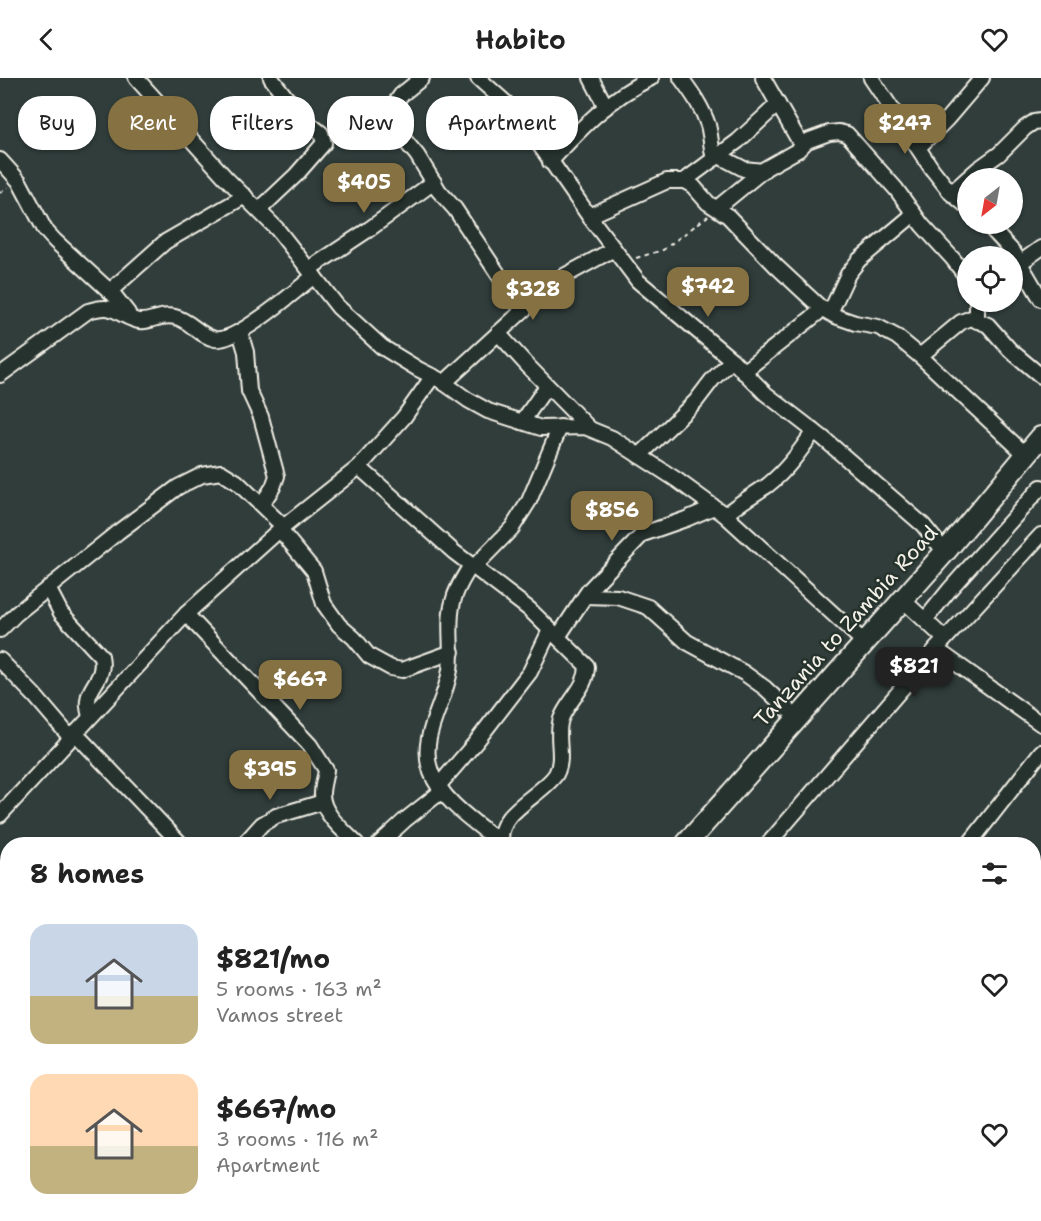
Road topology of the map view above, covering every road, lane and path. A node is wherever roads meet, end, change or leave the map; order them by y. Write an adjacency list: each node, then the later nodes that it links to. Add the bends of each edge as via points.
1 (136, 78): 23 (street)
2 (271, 78): 26 (street, via 301,117 321,133 324,143)
3 (422, 78): 21 (street, via 400,95 390,117)
4 (478, 78): 18 (street, via 530,131)
5 (591, 78): 12 (street)
6 (651, 78): 12 (street)
7 (681, 78): 16 (street, via 701,110)
8 (763, 78): 11 (street)
9 (872, 78): 15 (street)
10 (982, 78): 15 (street)
11 (778, 104): 14 (street); 16 (street)
12 (606, 107): 18 (street, via 584,124)
13 (1041, 121): 22 (street, via 1025,128)
14 (802, 146): 19 (street); 27 (street, via 829,133 847,134)
15 (919, 147): 22 (street)
16 (716, 157): 19 (street, via 744,169); 20 (street)
17 (0, 160): 37 (street, via 19,181 45,230)
18 (550, 162): 28 (street)
19 (763, 171): 25 (street)
20 (684, 180): 25 (street); 28 (street, via 667,181)
21 (434, 182): 36 (street); 39 (street)
22 (951, 193): 24 (street)
23 (245, 196): 26 (street); 37 (street, via 165,242)
24 (957, 198)
25 (717, 208): 32 (path, via 663,250 638,257); 40 (street)
26 (259, 210): 36 (street)
27 (914, 214): 34 (street); 40 (street, via 859,260)
28 (589, 216): 32 (street)
29 (997, 234): 30 (street)
30 (1008, 246)
31 (1041, 249): 33 (street)
32 (617, 254): 39 (street, via 555,281); 47 (street, via 638,281)
33 (1023, 261)
34 (957, 266)
35 (1023, 268): 38 (street)
36 (311, 272): 44 (street); 51 (street, via 338,307 382,347)
37 (110, 291): 42 (street)
38 (1041, 299)
39 (522, 310): 45 (street)
40 (827, 311): 46 (street, via 855,323 878,327); 48 (street)
41 (977, 312): 43 (street)
42 (132, 318): 44 (street, via 180,318 217,340); 49 (street, via 112,308 88,311)
43 (977, 321): 46 (street, via 971,318 961,322); 50 (street, via 988,325)
44 (240, 332): 62 (street, via 249,391 261,417 277,476)
45 (498, 333): 51 (street); 52 (street)
46 (920, 356): 58 (street)
47 (732, 360): 48 (street); 59 (street, via 690,408)
48 (743, 372): 56 (street)
49 (0, 375)
50 (1041, 376)
51 (439, 380): 53 (street, via 488,411); 60 (street)
52 (547, 386): 53 (street); 55 (street)
53 (522, 422): 54 (street, via 541,428)
54 (560, 427): 55 (street); 67 (street, via 529,501 512,528)
55 (589, 428): 59 (street)
56 (814, 431): 63 (street, via 796,457 767,485); 66 (street, via 923,525)
57 (1041, 438): 58 (highway, Tanzania to Zambia Road)
58 (1026, 455): 66 (highway, Tanzania to Zambia Road)
59 (639, 456): 63 (street)
60 (359, 468): 64 (street); 67 (street)
61 (1041, 487): 72 (street)
62 (262, 504): 64 (street); 68 (street, via 220,472 202,475 178,487)
63 (719, 511): 69 (street, via 643,534); 75 (street)
64 (282, 528): 71 (street); 77 (street, via 314,571 324,604 369,656 402,670)
65 (1041, 536): 76 (street)
66 (945, 552): 70 (highway, Tanzania to Zambia Road)
67 (473, 566): 74 (street, via 529,609); 77 (street, via 458,585 452,604)
68 (48, 588): 73 (street); 79 (street, via 61,613 101,656 101,674 88,693)
69 (585, 596): 74 (street); 80 (street, via 618,597 648,607 687,642 744,672)
70 (903, 600): 72 (street); 75 (highway, Tanzania to Zambia Road)
71 (186, 614): 79 (street); 85 (street, via 310,745 327,770)
72 (925, 620): 76 (street)
73 (0, 630)
74 (554, 634): 84 (street, via 530,672); 92 (street, via 587,666 587,675 560,722 560,765 555,776 509,819 502,828)
75 (865, 643): 80 (highway, Tanzania to Zambia Road)
76 (940, 644): 81 (street); 94 (street)
77 (452, 652): 84 (street, via 445,694 429,734 427,754)
78 (0, 660): 82 (street)
79 (90, 716): 82 (street)
80 (797, 718): 93 (highway, Tanzania to Zambia Road)
81 (1041, 724)
82 (73, 735): 86 (street); 87 (street)
83 (1041, 752): 95 (street)
84 (440, 788): 90 (street); 91 (street)
85 (323, 802): 88 (street, via 276,816); 89 (street)
86 (0, 815)
87 (174, 837)
88 (250, 837)
89 (350, 837)
90 (387, 837)
91 (494, 837)
92 (502, 837)
93 (692, 837)
94 (774, 837)
95 (974, 837)

